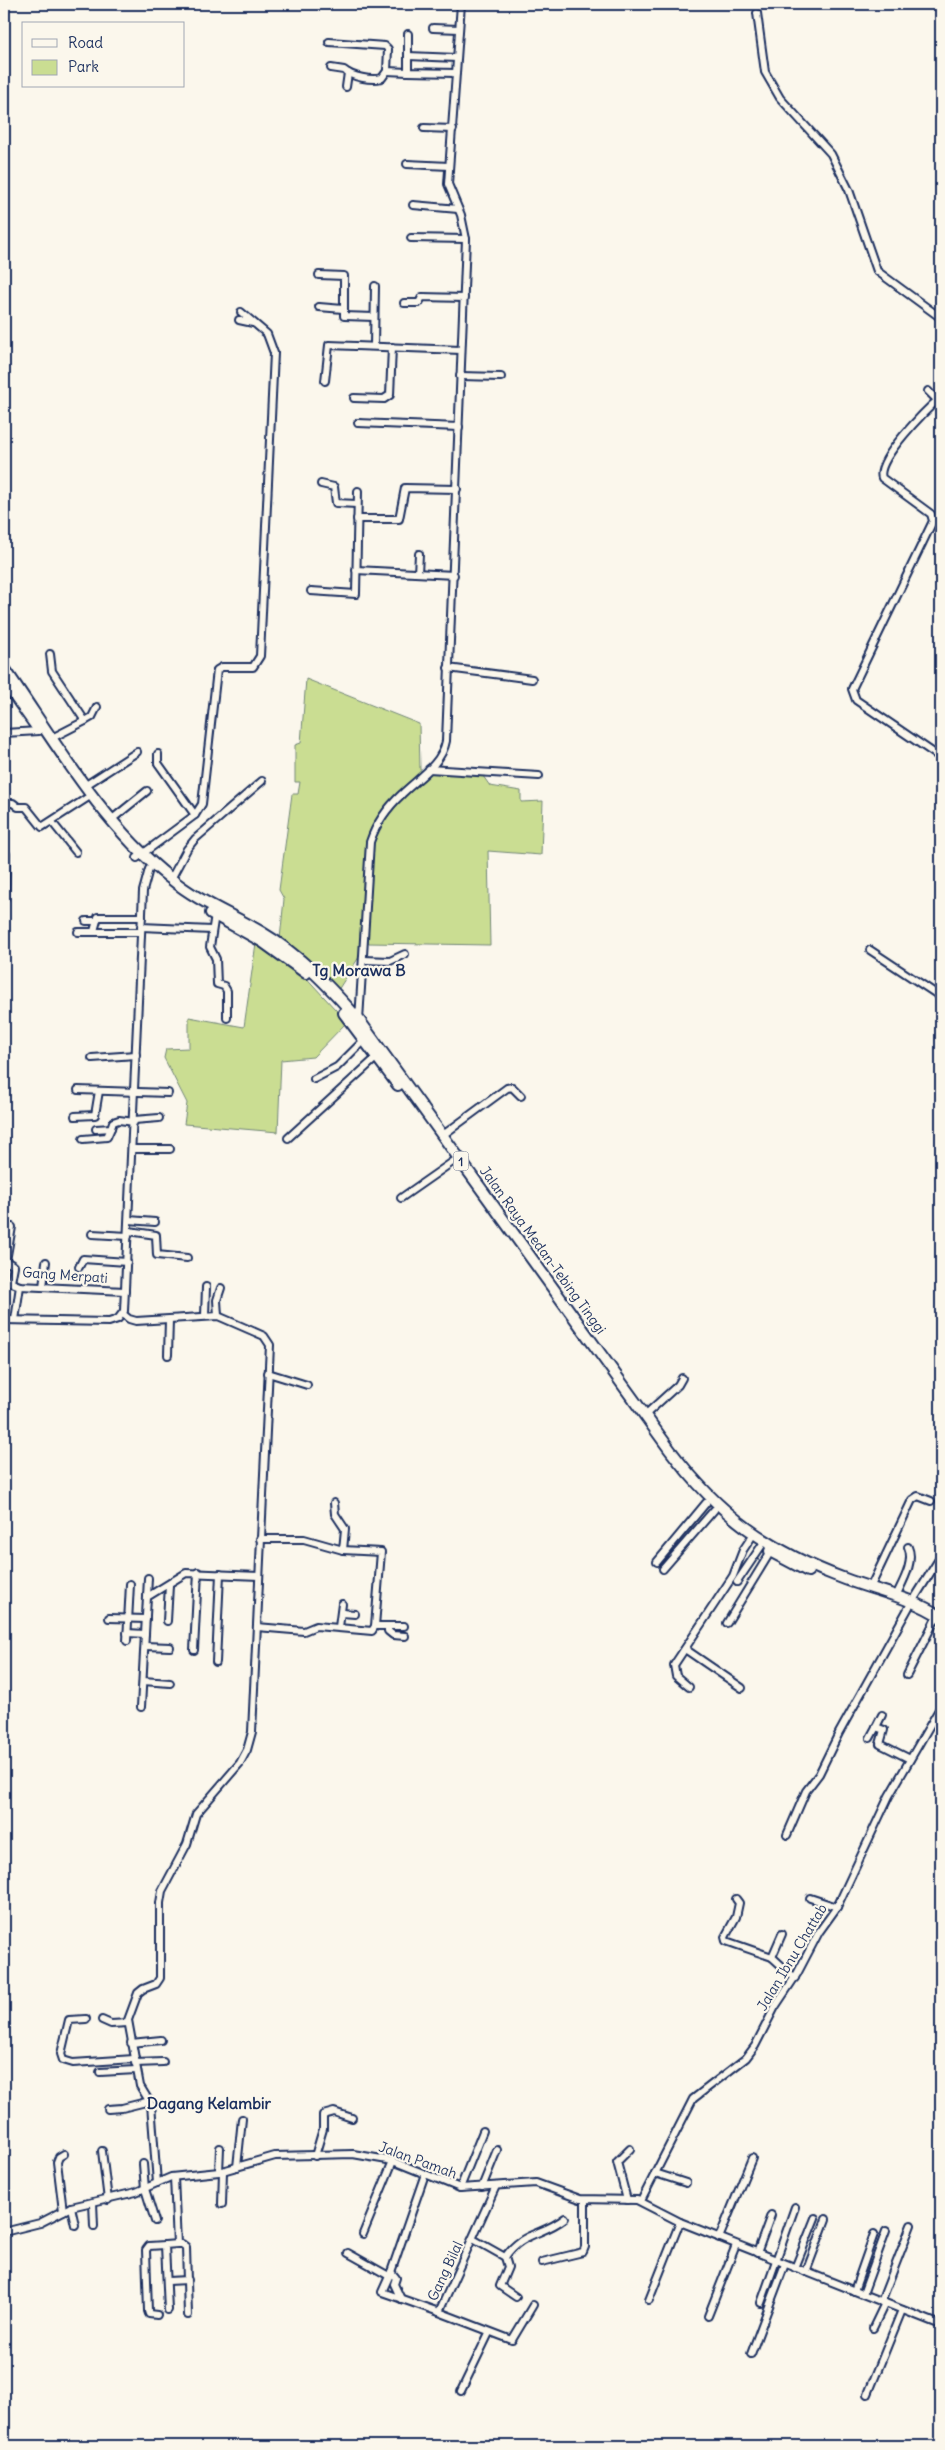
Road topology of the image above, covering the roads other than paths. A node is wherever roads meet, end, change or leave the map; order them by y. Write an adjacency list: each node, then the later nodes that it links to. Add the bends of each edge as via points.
1 (460, 4): 4 (street)
2 (757, 13): 31 (street, via 765,72 780,98 832,154 857,209 877,271)
3 (433, 28): 4 (street)
4 (459, 29): 8 (street)
5 (408, 34): 7 (street)
6 (329, 42): 10 (street, via 385,46 388,49)
7 (408, 56): 8 (street); 11 (street)
8 (457, 58): 12 (street)
9 (331, 68): 13 (street)
10 (387, 71): 11 (street); 13 (street, via 378,79)
11 (408, 72): 12 (street)
12 (456, 73): 16 (street)
13 (348, 74): 14 (street)
14 (346, 87)
15 (424, 128): 16 (street)
16 (453, 129): 18 (street)
17 (407, 164): 18 (street)
18 (449, 166): 20 (street, via 449,190)
19 (413, 205): 20 (street)
20 (458, 209): 22 (street)
21 (412, 238): 22 (street)
22 (466, 239): 25 (street)
23 (319, 275): 28 (street, via 344,276)
24 (374, 286): 30 (street)
25 (464, 298): 26 (street, via 422,297 419,303); 36 (street)
26 (404, 303)
27 (319, 308): 28 (street)
28 (343, 309): 30 (street, via 346,317)
29 (242, 312): 33 (street)
30 (374, 317): 34 (street)
31 (941, 318)
32 (239, 320): 33 (street)
33 (254, 323): 75 (street, via 271,342 274,365 260,656 254,667 222,667 215,673 203,799)
34 (374, 346): 35 (street); 39 (street, via 328,346)
35 (392, 347): 36 (street); 41 (street, via 390,395 384,399)
36 (461, 350): 37 (street)
37 (460, 376): 38 (street); 44 (street)
38 (501, 377)
39 (325, 381)
40 (928, 391): 42 (street)
41 (354, 398)
42 (939, 398): 67 (street, via 906,433 882,467 882,478 931,514 933,520 852,689 856,700)
43 (358, 423): 44 (street)
44 (459, 427): 46 (street)
45 (321, 484): 48 (street, via 334,487 334,502)
46 (456, 490): 49 (street, via 405,488 399,519); 53 (street)
47 (358, 491): 48 (street)
48 (357, 504): 49 (street)
49 (357, 519): 51 (street)
50 (419, 554): 52 (street)
51 (356, 570): 52 (street); 54 (street, via 355,594)
52 (418, 574): 53 (street)
53 (454, 575): 57 (street)
54 (311, 591)
55 (50, 654): 61 (street, via 52,671)
56 (4, 668): 64 (highway, Jalan Raya Medan-Tebing Tinggi / 1)
57 (448, 668): 58 (street); 68 (street, via 445,746)
58 (532, 679)
59 (4, 682): 62 (highway, Jalan Raya Medan-Tebing Tinggi / 1)
60 (97, 707): 61 (street, via 92,717)
61 (85, 721): 64 (street)
62 (39, 731): 63 (street); 73 (highway, Jalan Raya Medan-Tebing Tinggi / 1)
63 (4, 733)
64 (52, 738): 71 (highway, Jalan Raya Medan-Tebing Tinggi / 1)
65 (138, 752): 71 (street)
66 (158, 754): 75 (street, via 158,763)
67 (941, 758)
68 (429, 769): 69 (street); 94 (street, via 394,802 370,842)
69 (539, 776)
70 (262, 781): 82 (street, via 195,839 186,849)
71 (86, 785): 76 (highway, Jalan Raya Medan-Tebing Tinggi / 1)
72 (147, 791): 76 (street)
73 (87, 798): 77 (street); 80 (highway, Jalan Raya Medan-Tebing Tinggi / 1, via 107,825)
74 (4, 803): 77 (street, via 26,807 42,827)
75 (195, 815): 80 (street)
76 (111, 820): 80 (highway, Jalan Raya Medan-Tebing Tinggi / 1)
77 (52, 822): 79 (street)
78 (4, 848): 83 (street)
79 (76, 852)
80 (139, 856): 81 (highway, Jalan Raya Medan-Tebing Tinggi / 1); 82 (highway, Jalan Raya Medan-Tebing Tinggi / 1)
81 (149, 869): 84 (highway, Jalan Raya Medan-Tebing Tinggi / 1, via 169,886); 85 (street, via 144,884)
82 (171, 879): 97 (highway, Jalan Raya Medan-Tebing Tinggi / 1, via 297,956)
83 (5, 898)
84 (214, 914): 89 (street); 98 (highway, Jalan Raya Medan-Tebing Tinggi / 1, via 298,966 337,1005)
85 (142, 917): 87 (street, via 98,917); 88 (street)
86 (86, 921): 87 (street)
87 (96, 921): 90 (street)
88 (141, 929): 89 (street); 90 (street); 99 (street)
89 (212, 930): 96 (street, via 210,948 216,959 218,985 227,991)
90 (94, 931): 91 (street)
91 (78, 932)
92 (870, 950): 95 (street)
93 (405, 954): 94 (street, via 390,960)
94 (364, 960): 97 (street)
95 (941, 998)
96 (227, 1018)
97 (359, 1020): 113 (highway, Jalan Raya Medan-Tebing Tinggi / 1)
98 (364, 1040): 100 (highway, Jalan Raya Medan-Tebing Tinggi / 1); 102 (street, via 337,1067)
99 (136, 1055): 101 (street); 105 (street)
100 (377, 1057): 114 (street); 118 (highway, Jalan Raya Medan-Tebing Tinggi / 1)
101 (92, 1058)
102 (314, 1079)
103 (78, 1090): 104 (street)
104 (99, 1091): 105 (street); 108 (street, via 95,1114)
105 (136, 1092): 106 (street); 110 (street)
106 (168, 1093)
107 (521, 1096): 113 (street, via 512,1087 507,1088)
108 (75, 1116)
109 (159, 1118): 110 (street)
110 (134, 1121): 111 (street, via 117,1120); 117 (street)
111 (111, 1128): 112 (street); 115 (street, via 107,1137)
112 (96, 1129)
113 (443, 1135): 146 (highway, Jalan Raya Medan-Tebing Tinggi / 1)
114 (288, 1138)
115 (83, 1139)
116 (170, 1148): 117 (street)
117 (133, 1149): 120 (street)
118 (454, 1162): 119 (street); 149 (highway, Jalan Raya Medan-Tebing Tinggi / 1, via 652,1436)
119 (401, 1198)
120 (130, 1220): 121 (street); 124 (street)
121 (155, 1222)
122 (12, 1227): 126 (street)
123 (92, 1234): 124 (street)
124 (128, 1234): 125 (street, via 156,1235 157,1255); 128 (street)
125 (188, 1258)
126 (5, 1260): 130 (street, via 14,1266)
127 (46, 1262): 132 (street)
128 (127, 1262): 129 (street, via 83,1259); 135 (street)
129 (79, 1267)
130 (7, 1281): 131 (street, Gang Merpati)
131 (20, 1286): 132 (street, Gang Merpati); 140 (street)
132 (44, 1287): 135 (street, Gang Merpati)
133 (206, 1287): 137 (street)
134 (220, 1288): 138 (street)
135 (125, 1292): 136 (street)
136 (123, 1314): 140 (street, via 109,1322); 141 (street, via 132,1320)
137 (205, 1316): 138 (street); 141 (street)
138 (218, 1316): 143 (street, via 268,1340)
139 (4, 1320): 140 (street)
140 (15, 1320)
141 (169, 1320): 142 (street)
142 (168, 1355)
143 (268, 1373): 145 (street); 151 (street)
144 (682, 1378): 146 (street)
145 (306, 1385)
146 (645, 1415): 165 (highway, Jalan Raya Medan-Tebing Tinggi / 1, via 690,1477 733,1518 764,1540 812,1566)
147 (931, 1501): 165 (street, via 922,1496 912,1500)
148 (334, 1504): 154 (street, via 336,1517 344,1526)
149 (710, 1506): 150 (highway, Jalan Raya Medan-Tebing Tinggi / 1); 156 (street); 157 (street)
150 (751, 1538): 152 (highway, Jalan Raya Medan-Tebing Tinggi / 1); 189 (street, via 733,1576)
151 (260, 1539): 154 (street, via 309,1539); 160 (street)
152 (766, 1548): 162 (street); 169 (highway, Jalan Raya Medan-Tebing Tinggi / 1, via 813,1573); 177 (street)
153 (908, 1548): 166 (street, via 908,1565)
154 (343, 1550): 178 (street, via 381,1552)
155 (941, 1556): 169 (street)
156 (657, 1562)
157 (663, 1569)
158 (198, 1572): 159 (street); 164 (street, via 183,1574); 190 (street)
159 (220, 1574): 160 (street); 191 (street)
160 (259, 1576): 181 (street)
161 (148, 1578): 167 (street)
162 (737, 1582)
163 (130, 1584): 173 (street)
164 (169, 1585): 167 (street); 176 (street)
165 (870, 1588): 166 (highway, Jalan Raya Medan-Tebing Tinggi / 1)
166 (896, 1596): 169 (highway, Jalan Raya Medan-Tebing Tinggi / 1)
167 (147, 1597): 174 (street)
168 (342, 1604): 170 (street)
169 (911, 1604): 175 (highway, Jalan Raya Medan-Tebing Tinggi / 1); 203 (street, via 819,1774 806,1792)
170 (342, 1612): 171 (street); 182 (street)
171 (355, 1614)
172 (109, 1618): 173 (street)
173 (128, 1619): 174 (street); 183 (street)
174 (146, 1619): 184 (street)
175 (939, 1620): 192 (street)
176 (167, 1621)
177 (727, 1622)
178 (376, 1626): 179 (street); 182 (street, via 370,1631)
179 (388, 1626): 180 (street); 185 (street, via 393,1635)
180 (404, 1626)
181 (257, 1627): 182 (street, via 304,1631 316,1626); 214 (street, via 253,1722 247,1750 240,1763 196,1814 188,1844 162,1891 160,1978 138,1994)
182 (339, 1627)
183 (127, 1633): 184 (street); 186 (street)
184 (145, 1634): 187 (street)
185 (405, 1636)
186 (127, 1641)
187 (145, 1646): 188 (street); 193 (street)
188 (170, 1647)
189 (685, 1649): 195 (street, via 674,1670 676,1676); 196 (street)
190 (194, 1650)
191 (216, 1662)
192 (907, 1676)
193 (143, 1681): 194 (street); 198 (street)
194 (170, 1683)
195 (689, 1686)
196 (742, 1688)
197 (941, 1706): 202 (street, Jalan Ibnu Chattab)
198 (141, 1707)
199 (882, 1715): 200 (street)
200 (876, 1727): 201 (street); 202 (street, via 884,1730 880,1744)
201 (870, 1738)
202 (910, 1759): 207 (street, Jalan Ibnu Chattab, via 863,1849)
203 (787, 1835)
204 (810, 1898): 206 (street)
205 (736, 1899): 210 (street, via 739,1908 724,1937 726,1941)
206 (828, 1904): 207 (street); 208 (street)
207 (837, 1908): 208 (street, Jalan Ibnu Chattab)
208 (832, 1915): 211 (street, Jalan Ibnu Chattab)
209 (782, 1934): 210 (street)
210 (772, 1957): 211 (street)
211 (794, 1978): 236 (street, Jalan Ibnu Chattab, via 774,2007 752,2052 697,2095 689,2105)
212 (86, 2019): 218 (street, via 68,2020 61,2054 63,2060)
213 (102, 2020): 214 (street, via 111,2024)
214 (128, 2023): 216 (street)
215 (161, 2040): 216 (street)
216 (131, 2043): 218 (street)
217 (163, 2062): 218 (street)
218 (135, 2064): 219 (street); 220 (street, via 140,2086)
219 (100, 2072)
220 (150, 2101): 221 (street); 239 (street)
221 (108, 2109)
222 (352, 2118): 230 (street, via 334,2112 323,2115 323,2129)
223 (242, 2119): 234 (street)
224 (483, 2132): 243 (street)
225 (220, 2148): 235 (street)
226 (630, 2149): 247 (street, via 617,2162)
227 (497, 2150): 242 (street)
228 (102, 2151): 245 (street)
229 (64, 2154): 253 (street, via 57,2162)
230 (314, 2156): 232 (street, Jalan Pamah, via 361,2154); 234 (street, Jalan Pamah, via 275,2156)
231 (752, 2158): 267 (street)
232 (393, 2161): 237 (street, Jalan Pamah); 265 (street)
233 (143, 2164): 244 (street)
234 (236, 2168): 235 (street, Jalan Pamah)
235 (221, 2171): 238 (street, Jalan Pamah); 250 (street)
236 (655, 2173): 240 (street); 248 (street, Jalan Ibnu Chattab)
237 (424, 2174): 243 (street, Jalan Pamah); 280 (street)
238 (174, 2176): 239 (street, Jalan Pamah); 269 (street)
239 (157, 2183): 244 (street, Jalan Pamah)
240 (686, 2183)
241 (496, 2186): 242 (street, Jalan Pamah); 246 (street, Jalan Pamah, via 536,2183); 268 (street, Gang Bilal)
242 (482, 2187): 243 (street, Jalan Pamah)
243 (460, 2188)
244 (145, 2189): 245 (street, Jalan Pamah); 258 (street)
245 (108, 2200): 249 (street, Jalan Pamah)
246 (585, 2200): 247 (street, Jalan Pamah); 276 (street, via 585,2247 582,2252)
247 (626, 2200): 248 (street, Jalan Pamah)
248 (641, 2201): 259 (street)
249 (93, 2202): 251 (street, Jalan Pamah); 262 (street)
250 (222, 2204)
251 (71, 2207): 253 (street, Jalan Pamah); 260 (street)
252 (794, 2207): 275 (street)
253 (63, 2211): 264 (street, Jalan Pamah, via 40,2223)
254 (771, 2215): 273 (street)
255 (564, 2218): 274 (street, via 554,2227 531,2234 514,2244)
256 (815, 2218): 278 (street)
257 (826, 2219): 279 (street)
258 (155, 2221)
259 (680, 2222): 267 (street); 287 (street)
260 (75, 2225)
261 (911, 2225): 288 (street)
262 (94, 2226)
263 (886, 2231): 284 (street)
264 (4, 2232)
265 (363, 2234)
266 (874, 2234): 283 (street)
267 (719, 2238): 271 (street)
268 (473, 2239): 274 (street); 293 (street, Gang Bilal)
269 (177, 2244): 270 (street); 281 (street, via 186,2247)
270 (165, 2245): 282 (street); 294 (street, via 149,2246 146,2250 148,2311)
271 (736, 2245): 273 (street); 296 (street)
272 (348, 2253): 280 (street)
273 (757, 2253): 275 (street)
274 (505, 2257): 285 (street, via 508,2267 500,2286)
275 (776, 2260): 277 (street); 289 (street)
276 (542, 2262)
277 (785, 2264): 278 (street); 300 (street)
278 (795, 2268): 279 (street)
279 (806, 2272): 283 (street)
280 (390, 2274): 286 (street, via 396,2278 394,2284); 286 (street, via 382,2292)
281 (188, 2280): 282 (street); 295 (street)
282 (168, 2281): 291 (street)
283 (854, 2291): 284 (street)
284 (863, 2294): 288 (street)
285 (516, 2297)
286 (402, 2299): 293 (street)
287 (649, 2300)
288 (883, 2302): 292 (street); 298 (street)
289 (761, 2303)
290 (534, 2305): 299 (street, Gang Bilal, via 513,2340)
291 (168, 2310)
292 (902, 2310): 297 (street); 302 (street)
293 (439, 2312): 299 (street, Gang Bilal)
294 (157, 2315)
295 (188, 2315)
296 (708, 2316)
297 (941, 2325)
298 (873, 2328)
299 (489, 2332): 301 (street)
300 (751, 2354)
301 (461, 2391)
302 (868, 2394)

